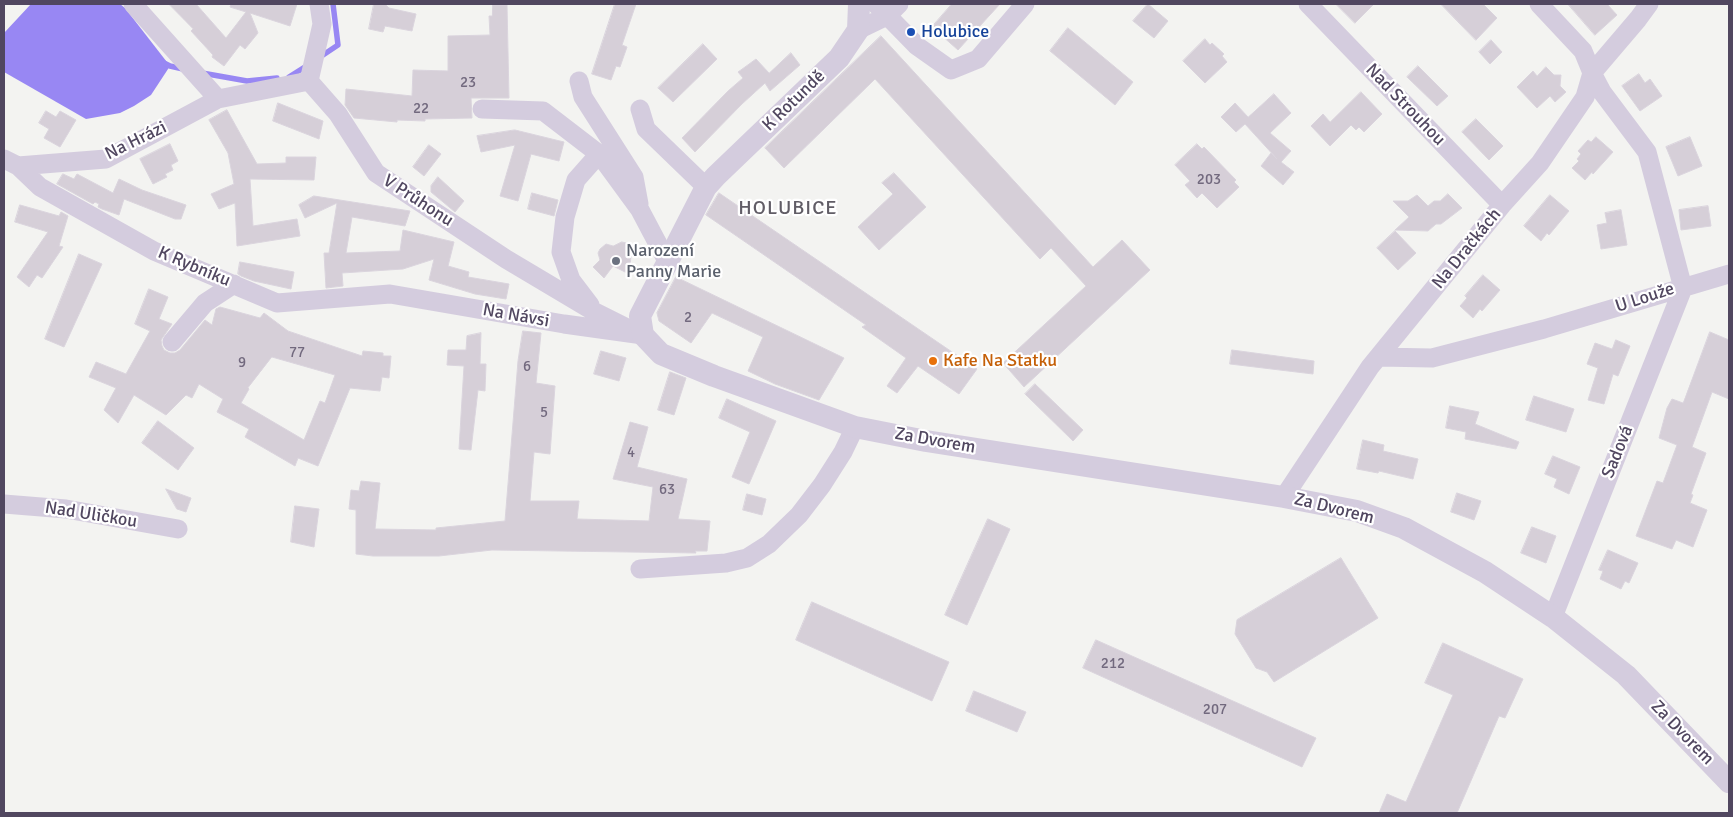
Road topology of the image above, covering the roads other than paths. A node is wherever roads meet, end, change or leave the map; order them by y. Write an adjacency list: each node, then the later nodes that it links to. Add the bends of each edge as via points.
1 (133, 4): 13 (street)
2 (319, 4): 11 (street, via 322,24)
3 (859, 4): 9 (street)
4 (1024, 4): 8 (street, via 978,59 951,70 917,46)
5 (1308, 4): 19 (street, Nad Strouhou)
6 (1539, 4): 10 (street, via 1584,51)
7 (1649, 4): 10 (street, Na Dračkách)
8 (887, 8): 9 (street)
9 (858, 30): 18 (street, K Rotundě, via 839,58)
10 (1592, 72): 19 (street, Na Dračkách, via 1585,97 1540,163); 25 (street, U Louže, via 1602,92 1647,152)
11 (309, 81): 13 (street, Na Hrázi); 21 (street, V Průhonu, via 338,114 376,173)
12 (579, 81): 20 (street, via 583,97 634,177)
13 (218, 99): 17 (street, Na Hrázi, via 106,159)
14 (482, 109): 16 (street, via 543,111)
15 (640, 109): 18 (street, via 646,129)
16 (599, 154): 20 (street); 27 (street, Na Návsi, via 576,180 560,252 571,280)
17 (11, 162): 24 (street, K Rybníku, via 40,187 154,251)
18 (706, 187): 22 (street)
19 (1502, 205): 30 (street, Na Dračkách)
20 (640, 210): 22 (street)
21 (506, 259): 27 (street, Na Návsi)
22 (668, 263): 28 (street, via 640,316)
23 (1729, 274): 25 (street)
24 (234, 284): 26 (street, K Rybníku, via 277,302); 29 (street, via 204,303)
25 (1683, 288): 30 (street, U Louže, via 1432,358); 36 (street, Sadová)
26 (390, 294): 28 (street, Na Návsi)
27 (595, 312): 28 (street, Na Návsi)
28 (643, 336): 31 (street, Na Návsi, via 662,354)
29 (172, 342)
30 (1379, 357): 32 (street, Na Dračkách)
31 (855, 427): 32 (street, Za Dvorem); 35 (street, via 822,484 799,515 768,544 747,558 726,563)
32 (1284, 497): 36 (street, Za Dvorem, via 1357,511 1404,528 1485,572)
33 (4, 504): 34 (street, Nad Uličkou, via 66,509)
34 (178, 529)
35 (640, 569)
36 (1552, 616): 37 (street, Za Dvorem, via 1626,675)
37 (1728, 781)

